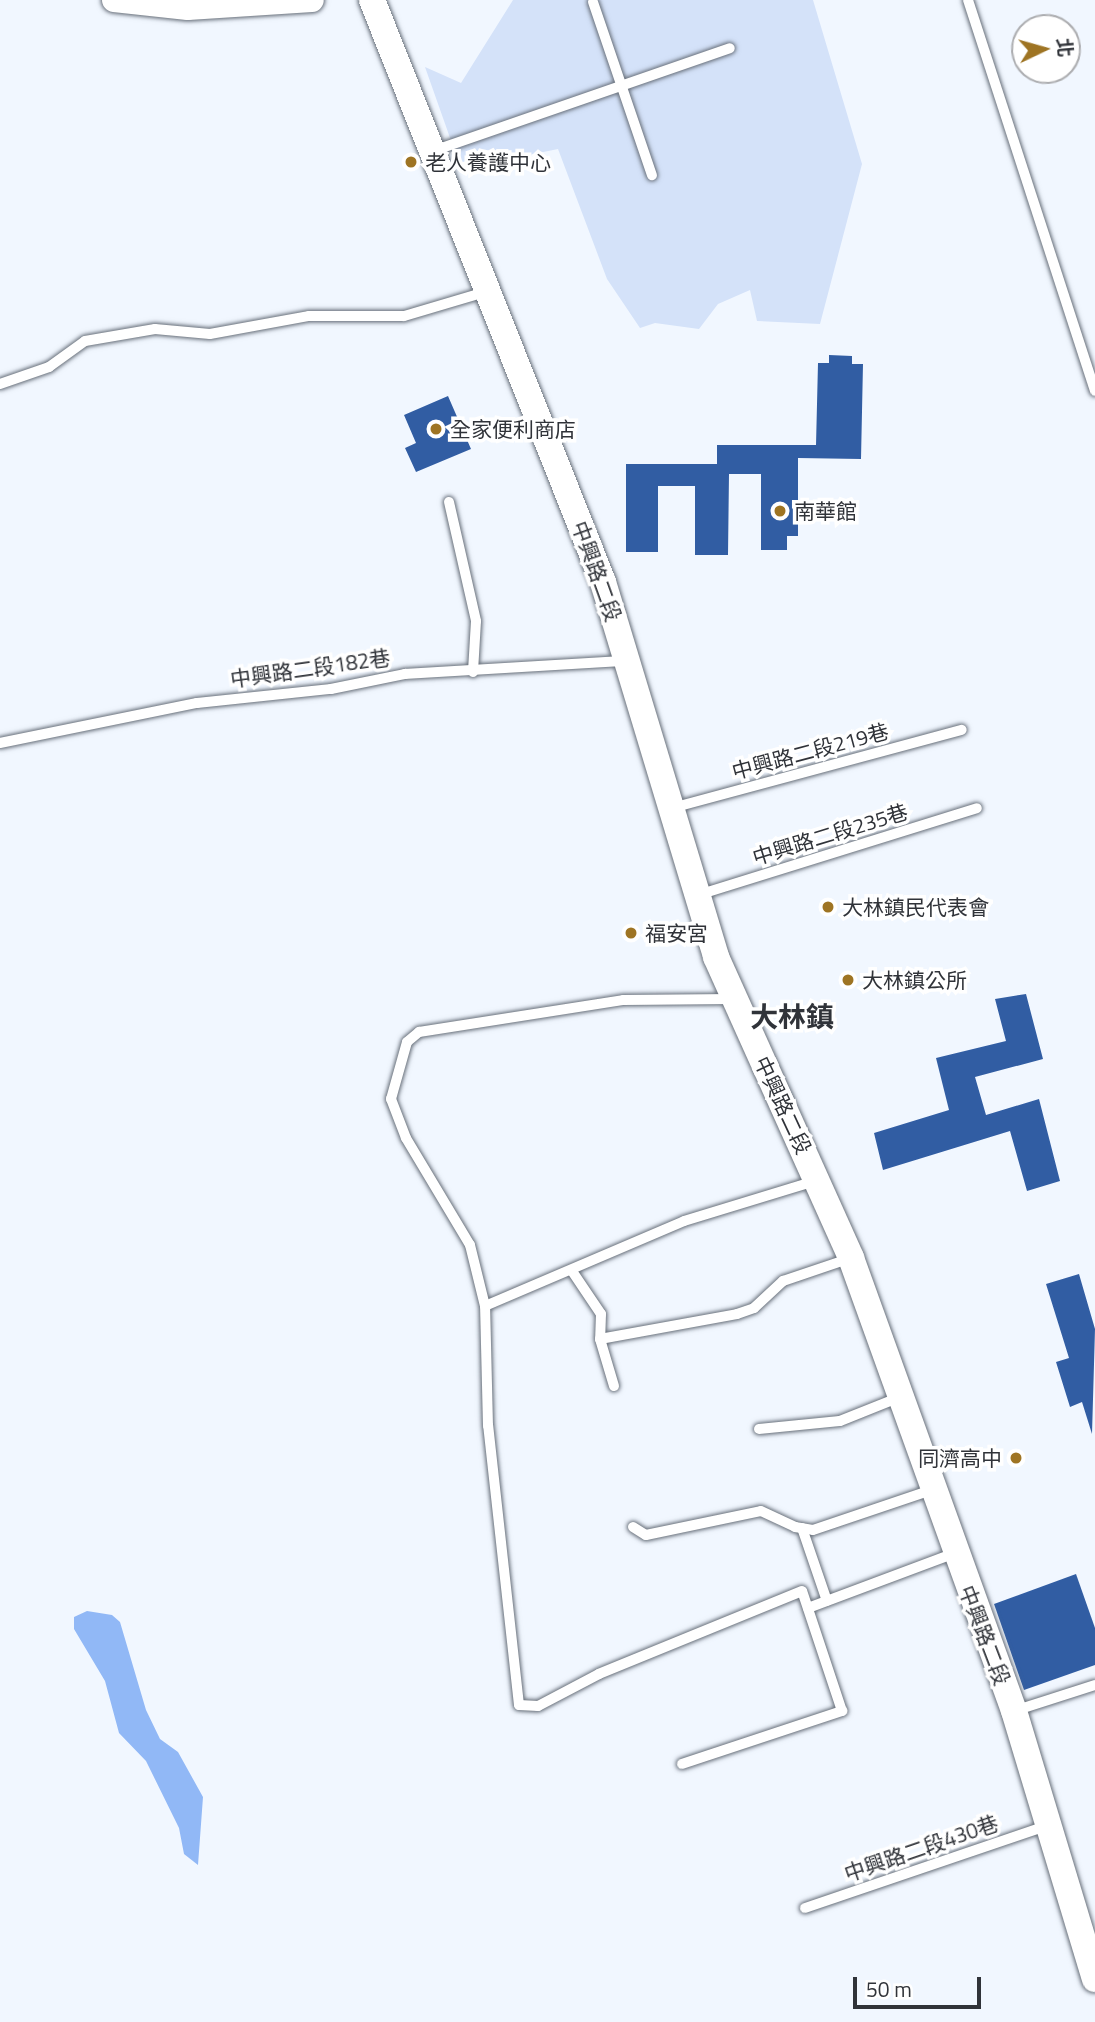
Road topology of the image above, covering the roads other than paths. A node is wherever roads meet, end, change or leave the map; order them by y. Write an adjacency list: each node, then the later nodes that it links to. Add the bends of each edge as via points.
1 (114, 0): 2 (street, via 188,8)
2 (312, 0)
3 (372, 0): 8 (main road, 中興路二段)
4 (968, 0): 12 (lane)
5 (593, 2): 7 (lane)
6 (730, 48): 7 (lane)
7 (621, 86): 8 (lane); 9 (lane)
8 (433, 151): 10 (main road, 中興路二段)
9 (652, 175)
10 (489, 291): 11 (lane, via 404,316 309,316 210,334 155,329 85,341 49,366); 14 (main road, 中興路二段, via 603,582)
11 (0, 384)
12 (1095, 391)
13 (449, 502): 15 (lane, via 476,621)
14 (629, 661): 15 (lane, 中興路二段182巷); 19 (main road, 中興路二段)
15 (473, 672): 17 (lane, 中興路二段182巷, via 405,674 331,689 197,703)
16 (962, 730): 19 (lane, 中興路二段219巷)
17 (0, 743)
18 (977, 808): 20 (lane, 中興路二段235巷)
19 (668, 809): 20 (main road, 中興路二段)
20 (694, 896): 21 (main road, 中興路二段)
21 (734, 999): 22 (main road, 中興路二段); 25 (lane, via 623,1000 419,1032 407,1042 391,1100 407,1138 470,1245)
22 (818, 1180): 23 (main road, 中興路二段); 24 (lane, via 684,1221)
23 (851, 1258): 26 (lane, via 783,1281 754,1308 737,1314); 28 (main road, 中興路二段)
24 (572, 1271): 25 (lane); 26 (lane, via 601,1314)
25 (485, 1306): 35 (lane, via 488,1426 519,1705 538,1706 599,1674 802,1591)
26 (600, 1339): 27 (lane)
27 (614, 1386)
28 (900, 1397): 29 (lane, via 840,1422); 30 (main road, 中興路二段)
29 (760, 1429)
30 (932, 1490): 32 (lane, via 813,1530); 33 (main road, 中興路二段)
31 (633, 1527): 32 (lane, via 646,1535 761,1511)
32 (802, 1528): 34 (lane)
33 (955, 1553): 34 (lane); 37 (main road, 中興路二段)
34 (827, 1601): 35 (lane)
35 (808, 1608): 38 (lane, via 842,1711)
36 (1095, 1685): 37 (lane)
37 (1014, 1711): 39 (main road, 中興路二段)
38 (682, 1764)
39 (1049, 1824): 40 (lane, 中興路二段430巷); 41 (main road, 中興路二段)
40 (804, 1908)
41 (1095, 1979)

